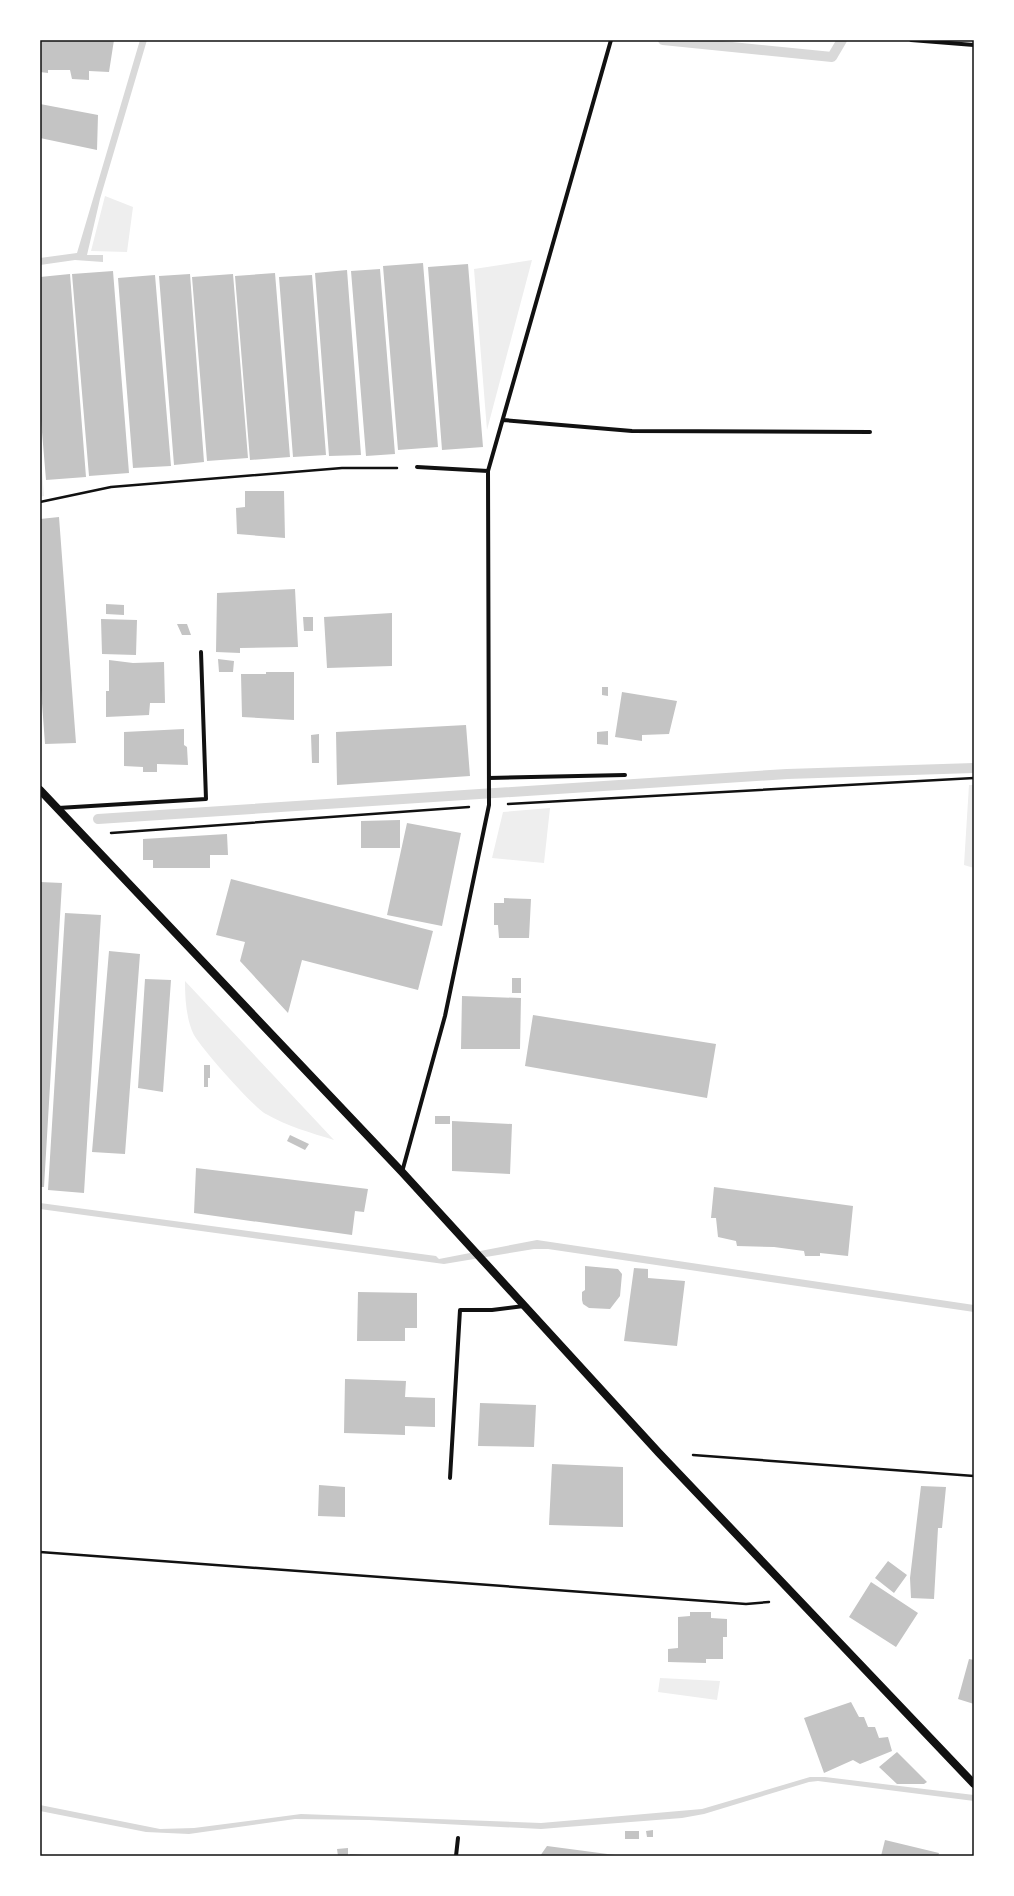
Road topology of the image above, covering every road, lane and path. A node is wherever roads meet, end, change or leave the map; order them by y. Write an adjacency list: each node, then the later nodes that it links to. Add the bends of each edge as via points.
1 (611, 40): 4 (street)
2 (911, 40): 3 (street)
3 (974, 45)
4 (503, 420): 5 (street, via 632,431); 7 (street)
5 (870, 432)
6 (417, 467): 7 (street); 8 (path, via 342,468 110,487)
7 (488, 471): 11 (street)
8 (40, 502)
9 (201, 652): 15 (street, via 206,799)
10 (625, 775): 11 (street)
11 (489, 778): 14 (street)
12 (974, 778): 14 (path)
13 (40, 790): 15 (main road)
14 (489, 805): 16 (path); 17 (street, via 445,1016)
15 (56, 808): 16 (main road)
16 (82, 835): 17 (main road)
17 (402, 1172): 18 (main road)
18 (524, 1306): 19 (main road); 21 (street, via 460,1310)
19 (659, 1453): 20 (path); 23 (main road)
20 (974, 1476)
21 (450, 1478)
22 (40, 1552): 23 (path, via 746,1604 766,1603)
23 (791, 1592): 24 (main road)
24 (974, 1784)
25 (458, 1838): 26 (street)
26 (456, 1856)

